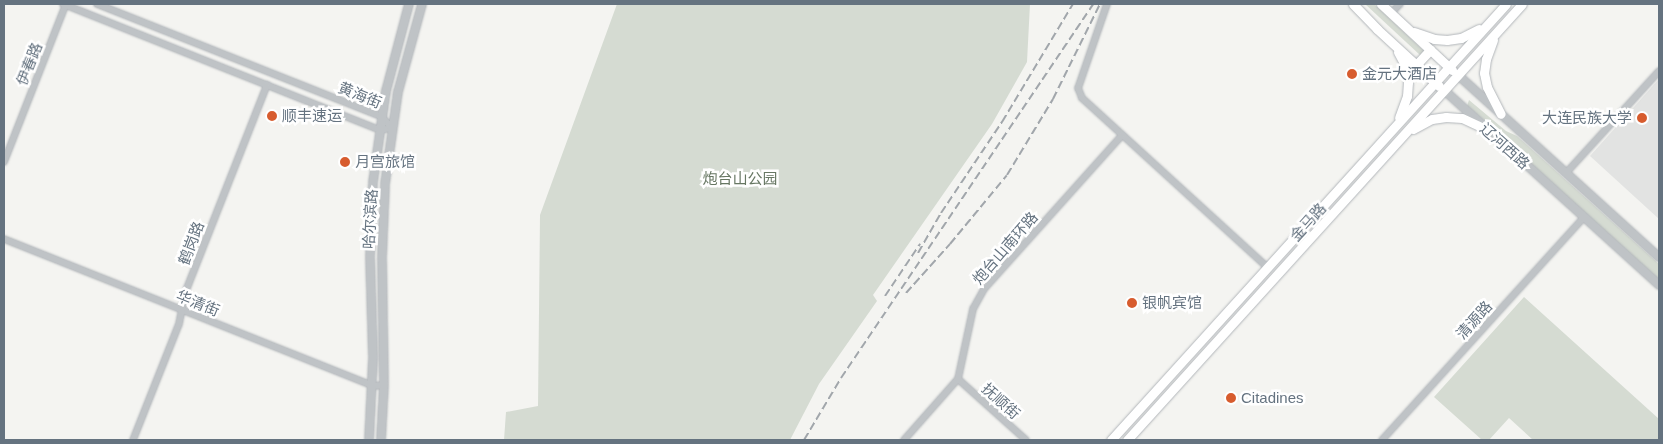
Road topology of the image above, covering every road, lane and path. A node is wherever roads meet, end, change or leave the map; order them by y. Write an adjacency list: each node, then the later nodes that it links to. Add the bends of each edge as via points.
1 (65, 4): 22 (street, 黄海街); 32 (street, 伊春路)
2 (97, 4): 25 (street, 黄海街)
3 (409, 4): 25 (street, 哈尔滨路)
4 (422, 4): 26 (street, 哈尔滨路, via 406,58)
5 (1107, 4): 30 (street, via 1078,88 1082,98)
6 (1352, 4): 15 (main road, 辽河西路)
7 (1381, 4): 11 (main road, 辽河西路)
8 (1400, 4): 11 (street)
9 (1506, 4): 12 (main road, 金马路)
10 (1522, 4): 14 (main road, 金马路)
11 (1390, 14): 13 (main road, 辽河西路)
12 (1490, 22): 13 (main road, via 1461,38 1447,40 1420,36); 18 (main road, 金马路)
13 (1406, 28): 16 (main road, 辽河西路)
14 (1500, 29): 20 (main road, 金马路); 24 (main road, via 1490,44 1484,73 1490,95)
15 (1392, 44): 17 (main road, 辽河西路); 27 (main road, via 1401,56 1408,82 1402,112)
16 (1430, 50): 17 (main road); 18 (main road, 辽河西路)
17 (1416, 65): 21 (main road, 辽河西路)
18 (1449, 67): 20 (main road, 辽河西路); 21 (main road, 金马路)
19 (1659, 71): 33 (street)
20 (1458, 75): 23 (main road, 金马路); 24 (street, 辽河西路)
21 (1435, 82): 23 (main road, 辽河西路); 27 (main road, 金马路)
22 (267, 85): 28 (street, 黄海街); 39 (street, 鹤岗路, via 185,293)
23 (1444, 90): 29 (street, 辽河西路); 31 (main road, 金马路)
24 (1501, 114): 33 (street, 辽河西路)
25 (382, 117): 26 (street, 黄海街); 28 (street, 哈尔滨路)
26 (392, 128): 28 (street, 黄海街); 41 (street, 哈尔滨路, via 383,218)
27 (1394, 128): 37 (main road, 金马路)
28 (380, 130): 42 (street, 哈尔滨路, via 370,227)
29 (1488, 130): 31 (main road, via 1462,118 1446,117 1432,119); 34 (street, 辽河西路)
30 (1122, 135): 37 (street); 40 (street, 炮台山南环路, via 984,288 973,309)
31 (1403, 136): 49 (main road, 金马路)
32 (4, 162)
33 (1566, 173): 36 (street, 辽河西路)
34 (1584, 217): 38 (street, 辽河西路); 50 (street, 清源路)
35 (4, 239): 39 (street, 华清街)
36 (1659, 257)
37 (1267, 268): 48 (main road, 金马路)
38 (1659, 286)
39 (182, 310): 42 (street, 华清街); 43 (street, 鹤岗路)
40 (958, 379): 46 (street, 炮台山南环路); 47 (street, 抚顺街)
41 (384, 385): 42 (street, 华清街); 45 (street, 哈尔滨路)
42 (372, 386): 44 (street, 哈尔滨路)
43 (133, 440)
44 (369, 440)
45 (381, 440)
46 (904, 440)
47 (1026, 440)
48 (1111, 440)
49 (1127, 440)
50 (1382, 440)

